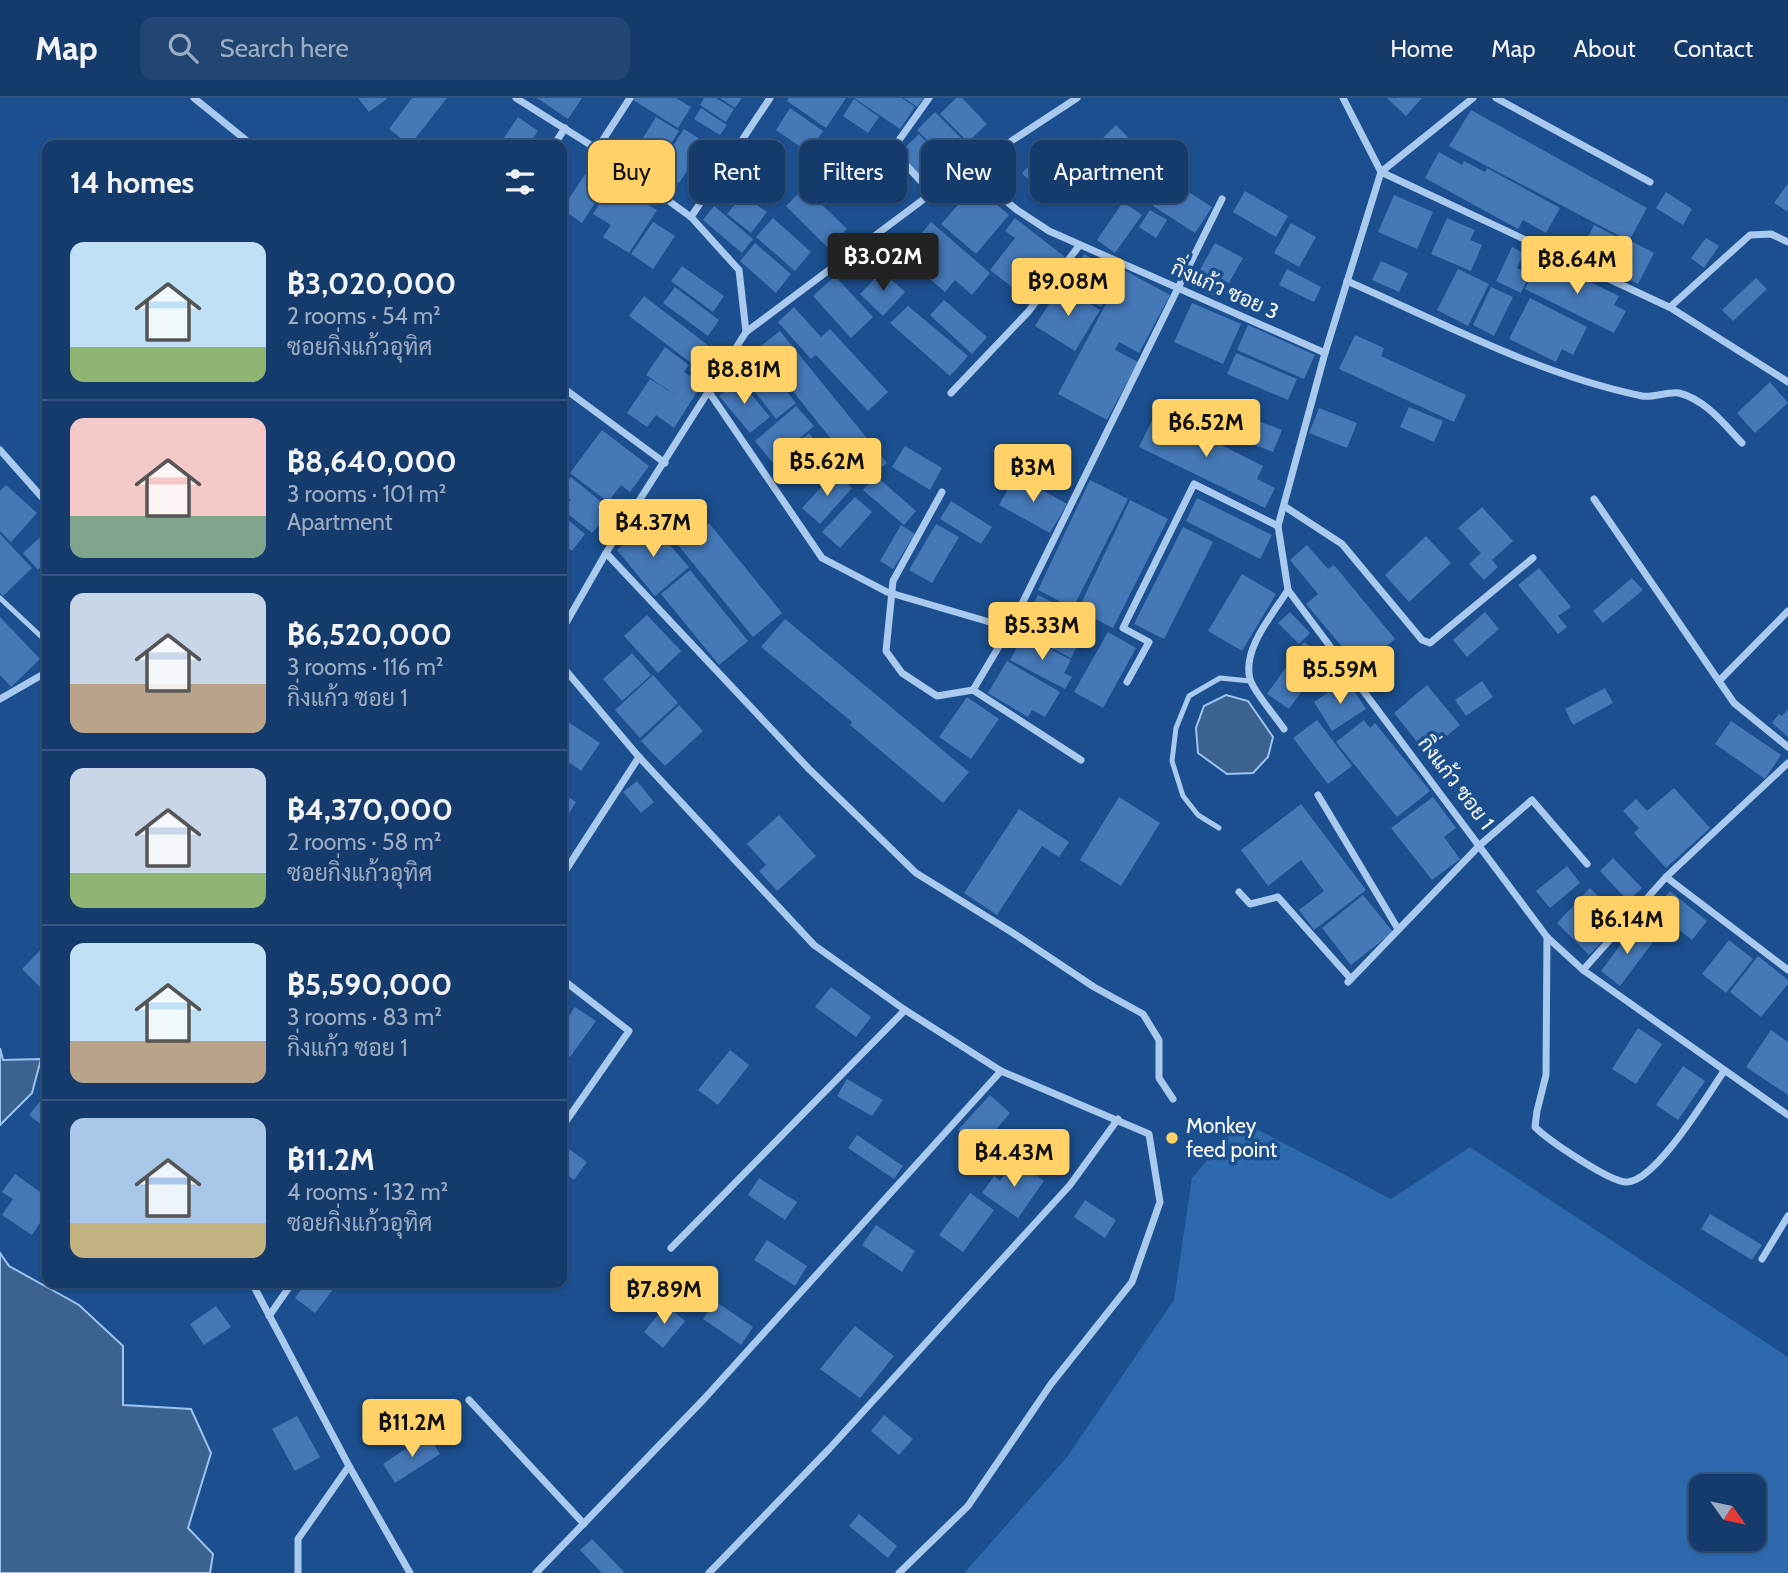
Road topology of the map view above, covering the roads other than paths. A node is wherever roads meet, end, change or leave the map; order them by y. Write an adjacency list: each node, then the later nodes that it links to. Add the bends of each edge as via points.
1 (194, 98): 11 (street)
2 (516, 98): 10 (street)
3 (630, 98): 13 (street)
4 (770, 98): 23 (street)
5 (929, 98): 17 (street, via 892,149)
6 (1077, 98): 14 (street)
7 (1343, 98): 16 (street)
8 (1473, 98): 16 (street)
9 (1496, 98): 18 (street)
10 (565, 128): 12 (street); 15 (street)
11 (246, 140)
12 (557, 140)
13 (603, 140)
14 (1014, 140)
15 (588, 143)
16 (1381, 172): 26 (street, กิ่งแก้ว ซอย 1); 28 (street)
17 (921, 181)
18 (1650, 182)
19 (1222, 200): 27 (street)
20 (921, 201): 29 (street)
21 (672, 203): 23 (street)
22 (1009, 203): 25 (street, กิ่งแก้ว ซอย 3)
23 (691, 217): 29 (street, via 739,270)
24 (1788, 242): 28 (street, via 1771,234 1750,235)
25 (1079, 246): 27 (street, กิ่งแก้ว ซอย 3); 34 (street, via 1028,312)
26 (1347, 281): 30 (street, กิ่งแก้ว ซอย 1); 35 (street, via 1564,374 1645,397 1678,393 1709,408)
27 (1179, 287): 30 (street, กิ่งแก้ว ซอย 3); 50 (street)
28 (1670, 307): 31 (street)
29 (746, 332): 33 (street)
30 (1325, 353): 41 (street, กิ่งแก้ว ซอย 1)
31 (1788, 382)
32 (567, 391): 37 (street)
33 (709, 392): 37 (street); 46 (street, via 822,558)
34 (951, 393)
35 (1742, 443)
36 (0, 450): 39 (street)
37 (665, 463): 43 (street)
38 (942, 492): 46 (street, via 893,581)
39 (42, 497)
40 (1594, 499): 55 (street)
41 (1284, 506): 42 (street, กิ่งแก้ว ซอย 1); 44 (street, via 1342,544 1422,640 1430,643)
42 (1278, 526): 45 (street, กิ่งแก้ว ซอย 1); 56 (street, via 1194,484 1124,628 1149,642)
43 (606, 554): 49 (street); 79 (street, via 809,769 916,873 1143,1014 1159,1040 1160,1078)
44 (1534, 558)
45 (1288, 590): 54 (street, via 1255,643); 66 (street, กิ่งแก้ว ซอย 1)
46 (892, 594): 50 (street); 57 (street, via 886,651 902,673 937,696)
47 (0, 598): 51 (lane)
48 (1788, 611): 55 (street)
49 (567, 621)
50 (1010, 628): 57 (street)
51 (42, 637)
52 (567, 672): 61 (street)
53 (42, 675): 58 (street)
54 (1250, 681): 59 (street); 65 (lane, via 1220,678 1189,696 1176,728 1172,761 1183,796 1198,815)
55 (1719, 681): 60 (street, via 1734,703)
56 (1127, 682)
57 (973, 690): 62 (street)
58 (0, 699)
59 (1284, 729)
60 (1788, 747)
61 (639, 757): 68 (street); 76 (street, via 814,946)
62 (1081, 760)
63 (1788, 763): 69 (street)
64 (1318, 795): 71 (street)
65 (1219, 828)
66 (1480, 845): 67 (street, via 1532,800); 71 (street); 72 (street, กิ่งแก้ว ซอย 1)
67 (1587, 864)
68 (567, 868)
69 (1666, 877): 73 (street); 74 (street)
70 (1239, 892): 71 (street, via 1250,904 1278,897 1350,981)
71 (1398, 929)
72 (1547, 937): 73 (street, กิ่งแก้ว ซอย 1); 78 (street, via 1546,1075 1535,1127 1548,1140 1610,1177 1625,1183 1642,1178 1673,1145)
73 (1583, 970): 78 (street, กิ่งแก้ว ซอย 1)
74 (1788, 970)
75 (567, 983): 82 (street, via 629,1031)
76 (905, 1010): 77 (street); 84 (street)
77 (1001, 1071): 81 (street); 91 (street, via 704,1399)
78 (1724, 1071): 80 (street, กิ่งแก้ว ซอย 1)
79 (1173, 1099)
80 (1788, 1115)
81 (1118, 1119): 95 (street, via 1070,1185); 96 (street, via 1149,1134 1160,1202 1132,1282 1051,1384 968,1506)
82 (567, 1121)
83 (1788, 1216): 85 (street)
84 (671, 1248)
85 (1762, 1259)
86 (255, 1288): 88 (street)
87 (289, 1288): 88 (street)
88 (269, 1316): 90 (street)
89 (469, 1400): 91 (street)
90 (349, 1466): 92 (street, via 298,1539); 93 (street)
91 (584, 1524): 94 (street)
92 (298, 1573)
93 (410, 1573)
94 (536, 1573)
95 (709, 1573)
96 (900, 1573)

